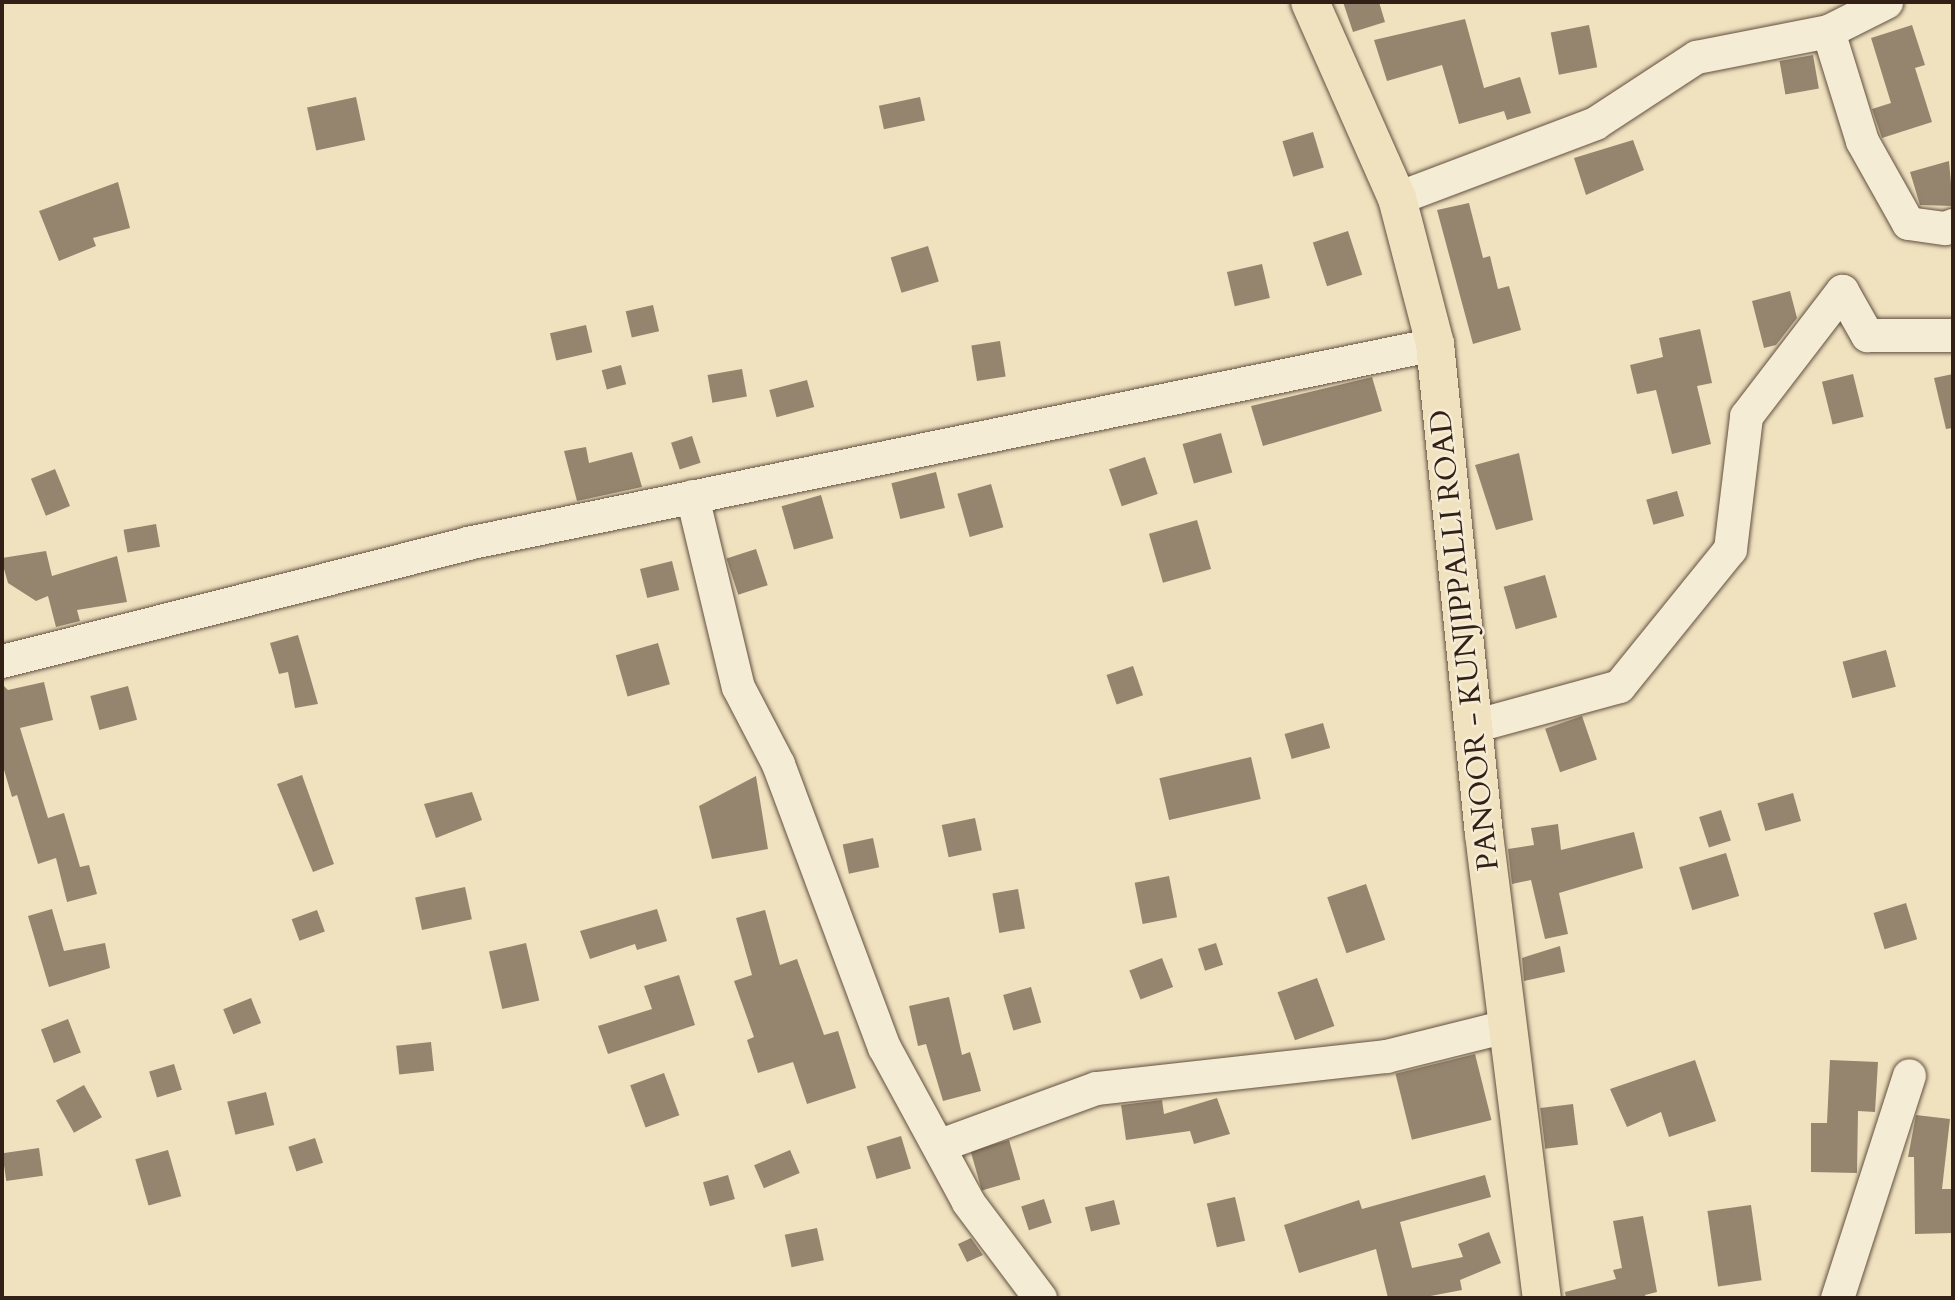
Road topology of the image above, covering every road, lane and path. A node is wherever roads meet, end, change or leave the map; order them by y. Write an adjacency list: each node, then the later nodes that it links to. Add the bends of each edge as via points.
1 (1310, 2): 4 (main road, PANOOR - KUNJIPPALLI ROAD)
2 (1886, 2): 3 (street)
3 (1828, 31): 4 (street, via 1696,57 1595,123); 5 (street, via 1862,141 1908,223)
4 (1397, 198): 7 (main road, PANOOR - KUNJIPPALLI ROAD)
5 (1953, 225)
6 (1953, 335): 10 (street, via 1867,335 1842,290 1746,416 1730,549 1619,686)
7 (1436, 344): 8 (street); 10 (main road, PANOOR - KUNJIPPALLI ROAD)
8 (692, 496): 9 (street, via 467,543); 13 (street, via 738,687 778,764 884,1047)
9 (2, 661)
10 (1473, 726): 11 (main road, PANOOR - KUNJIPPALLI ROAD)
11 (1506, 1026): 13 (street, via 1385,1056 1096,1088); 15 (main road, PANOOR - KUNJIPPALLI ROAD)
12 (1909, 1075): 16 (street)
13 (940, 1145): 14 (street, via 968,1202)
14 (1040, 1298)
15 (1542, 1298)
16 (1837, 1298)

